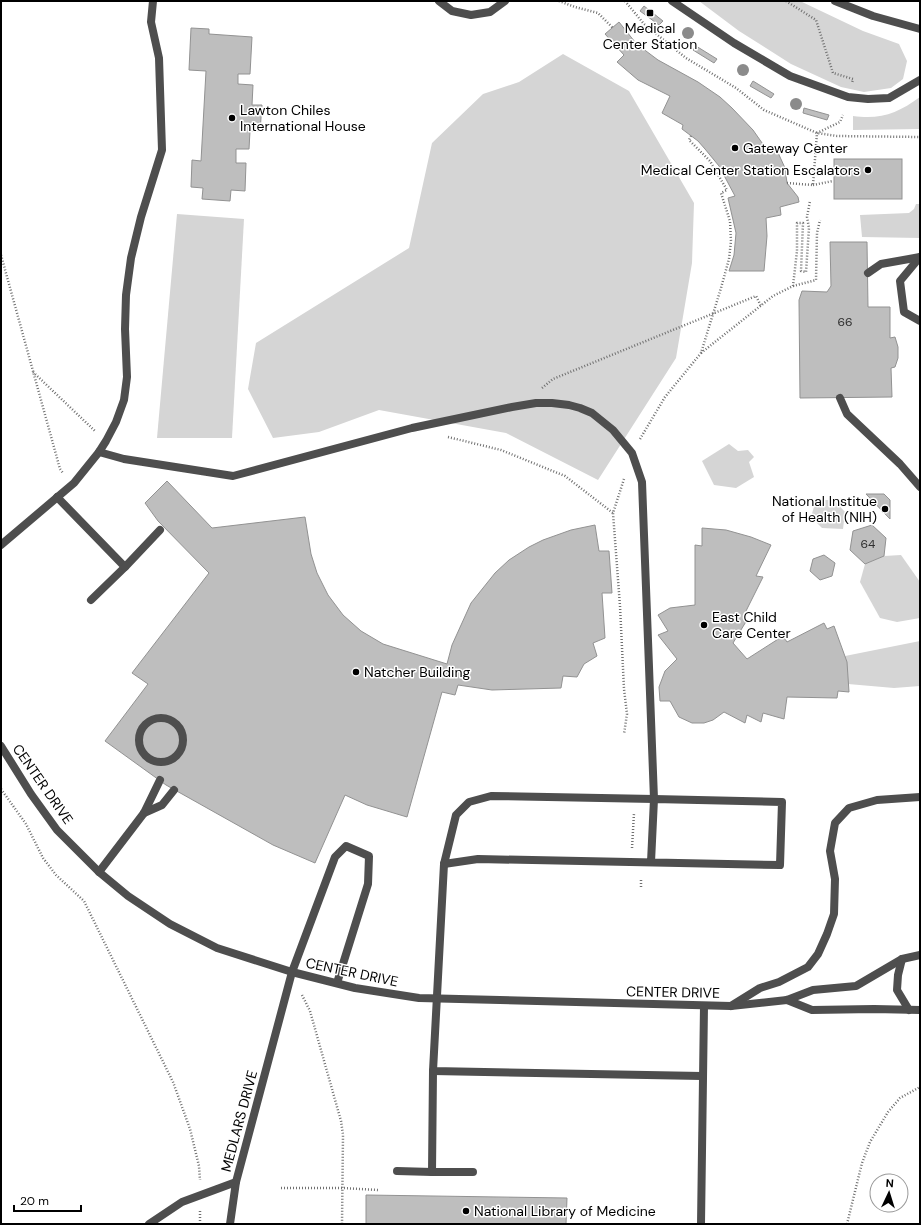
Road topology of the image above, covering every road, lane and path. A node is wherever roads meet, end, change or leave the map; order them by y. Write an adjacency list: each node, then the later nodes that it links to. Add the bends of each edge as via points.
1 (152, 1): 34 (street, via 151,22 159,58 162,150 131,258 126,295 127,377 124,400)
2 (439, 1): 3 (street, via 452,11 471,15 490,12)
3 (505, 1)
4 (559, 1): 9 (path, via 574,8 598,13)
5 (625, 1): 14 (path, via 644,24 686,58 736,88 764,110)
6 (672, 1): 11 (street, via 734,43 790,76 848,97 889,98)
7 (786, 1): 12 (path, via 816,20 833,73 853,79)
8 (835, 1): 10 (street, via 873,16)
9 (613, 28)
10 (920, 29)
11 (920, 80)
12 (851, 89)
13 (843, 115): 14 (path, via 840,122)
14 (817, 133): 16 (path, via 837,136); 19 (path)
15 (691, 136): 27 (path, via 689,140 710,160 727,190 722,193 730,221 732,241)
16 (920, 137)
17 (833, 181): 19 (path)
18 (787, 183): 19 (path)
19 (813, 185)
20 (810, 201): 25 (path, via 807,217 809,228 806,272 801,271 803,223 797,223 797,257)
21 (820, 220): 25 (path, via 817,233 816,280)
22 (1, 255): 30 (path)
23 (920, 257): 24 (street, via 881,264); 28 (street, via 900,280 904,312)
24 (868, 273)
25 (793, 286): 26 (path, via 773,296)
26 (761, 306): 27 (path, via 756,296); 29 (path)
27 (713, 314): 29 (path); 31 (path, via 553,379)
28 (920, 321)
29 (701, 353): 36 (path, via 665,397)
30 (33, 371): 34 (path); 37 (path, via 60,469)
31 (542, 388)
32 (840, 398): 38 (street, via 847,414 900,464)
33 (442, 435): 40 (path, via 501,450 565,476)
34 (106, 441): 35 (street)
35 (99, 452): 36 (street, via 124,459 233,476 412,428 512,407 552,403 569,405 592,413 613,430); 37 (street)
36 (632, 453): 40 (path); 52 (street, via 642,482)
37 (74, 484): 39 (street)
38 (920, 487)
39 (57, 497): 42 (street); 43 (street)
40 (613, 513): 45 (path, via 627,714)
41 (160, 530): 43 (street)
42 (1, 545)
43 (125, 567): 44 (street)
44 (91, 600)
45 (624, 734)
46 (139, 745): 46 (street, via 142,752 154,761 169,761 180,751 184,738 178,725 160,717 152,719 141,730)
47 (1, 746): 58 (street, CENTER DRIVE, via 57,830)
48 (160, 780): 53 (street)
49 (1, 789): 79 (path, via 26,824 43,858 56,875 84,901 152,1037 173,1082 190,1129 199,1166)
50 (174, 790): 53 (street, via 162,805)
51 (920, 797): 66 (street, via 877,800 849,808 835,823 830,851 834,879 834,914 818,954 808,967 779,982 760,988)
52 (654, 799): 56 (street); 56 (street, via 782,802 780,864); 57 (street, via 491,796 469,802 456,815)
53 (144, 813): 58 (street)
54 (634, 813): 55 (path)
55 (632, 850)
56 (651, 862): 57 (street, via 478,859)
57 (444, 864): 63 (street)
58 (99, 872): 61 (street, CENTER DRIVE, via 128,896 170,924 217,948)
59 (920, 955): 60 (street, CENTER DRIVE)
60 (902, 959): 64 (street, CENTER DRIVE, via 856,986 813,990); 67 (street, via 897,990)
61 (292, 972): 62 (street, CENTER DRIVE); 62 (street, MEDLARS DRIVE, via 335,857 346,846 369,856 368,884); 75 (street, MEDLARS DRIVE); 77 (path, via 310,1010 341,1121)
62 (337, 983): 63 (street, CENTER DRIVE, via 419,998)
63 (436, 998): 65 (street, CENTER DRIVE); 69 (street)
64 (787, 1000): 66 (street, CENTER DRIVE); 67 (street, CENTER DRIVE, via 812,1010)
65 (704, 1006): 66 (street, CENTER DRIVE); 70 (street)
66 (731, 1006)
67 (909, 1010): 68 (street, CENTER DRIVE)
68 (920, 1010)
69 (433, 1071): 70 (street); 73 (street)
70 (702, 1076): 84 (street)
71 (920, 1087): 85 (path, via 900,1098 888,1112 870,1142 862,1163)
72 (397, 1171): 73 (street)
73 (432, 1172): 74 (street)
74 (473, 1172)
75 (236, 1182): 79 (street, MEDLARS DRIVE); 82 (street)
76 (281, 1188): 77 (path)
77 (343, 1188): 78 (path); 83 (path)
78 (378, 1190)
79 (202, 1196): 80 (street, MEDLARS DRIVE, via 182,1202); 81 (path)
80 (149, 1224)
81 (200, 1224)
82 (230, 1224)
83 (342, 1224)
84 (701, 1224)
85 (847, 1224)

